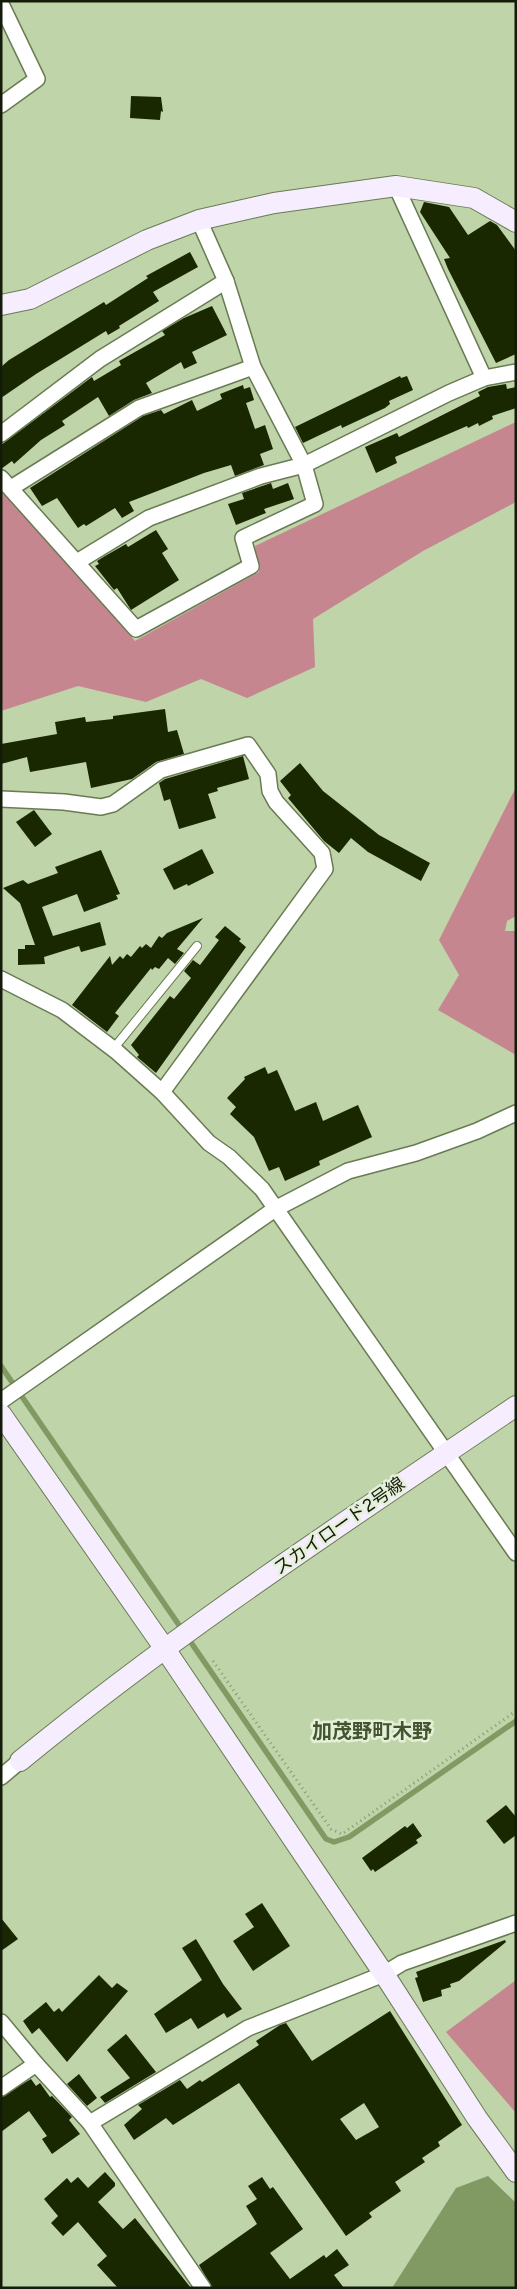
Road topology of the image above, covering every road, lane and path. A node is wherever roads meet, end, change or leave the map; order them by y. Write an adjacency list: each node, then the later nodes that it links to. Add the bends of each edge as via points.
1 (1, 4): 2 (street, via 37,79)
2 (1, 105)
3 (396, 186): 4 (street, via 274,203); 5 (street, via 474,198); 10 (street)
4 (199, 220): 6 (street); 7 (street, via 147,240 30,299)
5 (516, 222)
6 (226, 281): 8 (street); 11 (street, via 100,359)
7 (1, 305)
8 (253, 367): 12 (street); 13 (street, via 139,408)
9 (516, 372): 10 (street)
10 (484, 378): 12 (street)
11 (1, 434)
12 (304, 465): 14 (street, via 261,476 149,518); 14 (street, via 315,504 243,538 251,566 136,629)
13 (6, 483): 14 (street)
14 (77, 562)
15 (1, 799): 19 (street, via 101,807 113,804 161,770 248,745 268,774 270,791 276,802 322,854 326,869)
16 (197, 946): 18 (lane)
17 (1, 979): 18 (street, via 62,1010)
18 (114, 1048): 19 (street)
19 (162, 1092): 21 (street, via 209,1143 229,1157 262,1189)
20 (516, 1113): 21 (street, via 416,1153 348,1171)
21 (275, 1209): 22 (street); 25 (street)
22 (11, 1393)
23 (516, 1406): 25 (street, スカイロード2号線)
24 (1, 1414): 27 (street)
25 (447, 1453): 26 (street); 27 (street, スカイロード2号線)
26 (516, 1553)
27 (172, 1645): 30 (street, スカイロード2号線, via 92,1702); 33 (street)
28 (213, 1661): 29 (path, via 331,1829 342,1834)
29 (516, 1711)
30 (20, 1761): 31 (street)
31 (1, 1777)
32 (516, 1923): 33 (street, via 402,1963)
33 (384, 1974): 37 (street, via 248,2028); 38 (street)
34 (1, 2022): 35 (street)
35 (36, 2064): 36 (street); 37 (street)
36 (1, 2088)
37 (90, 2123): 39 (street)
38 (516, 2172)
39 (203, 2288)

